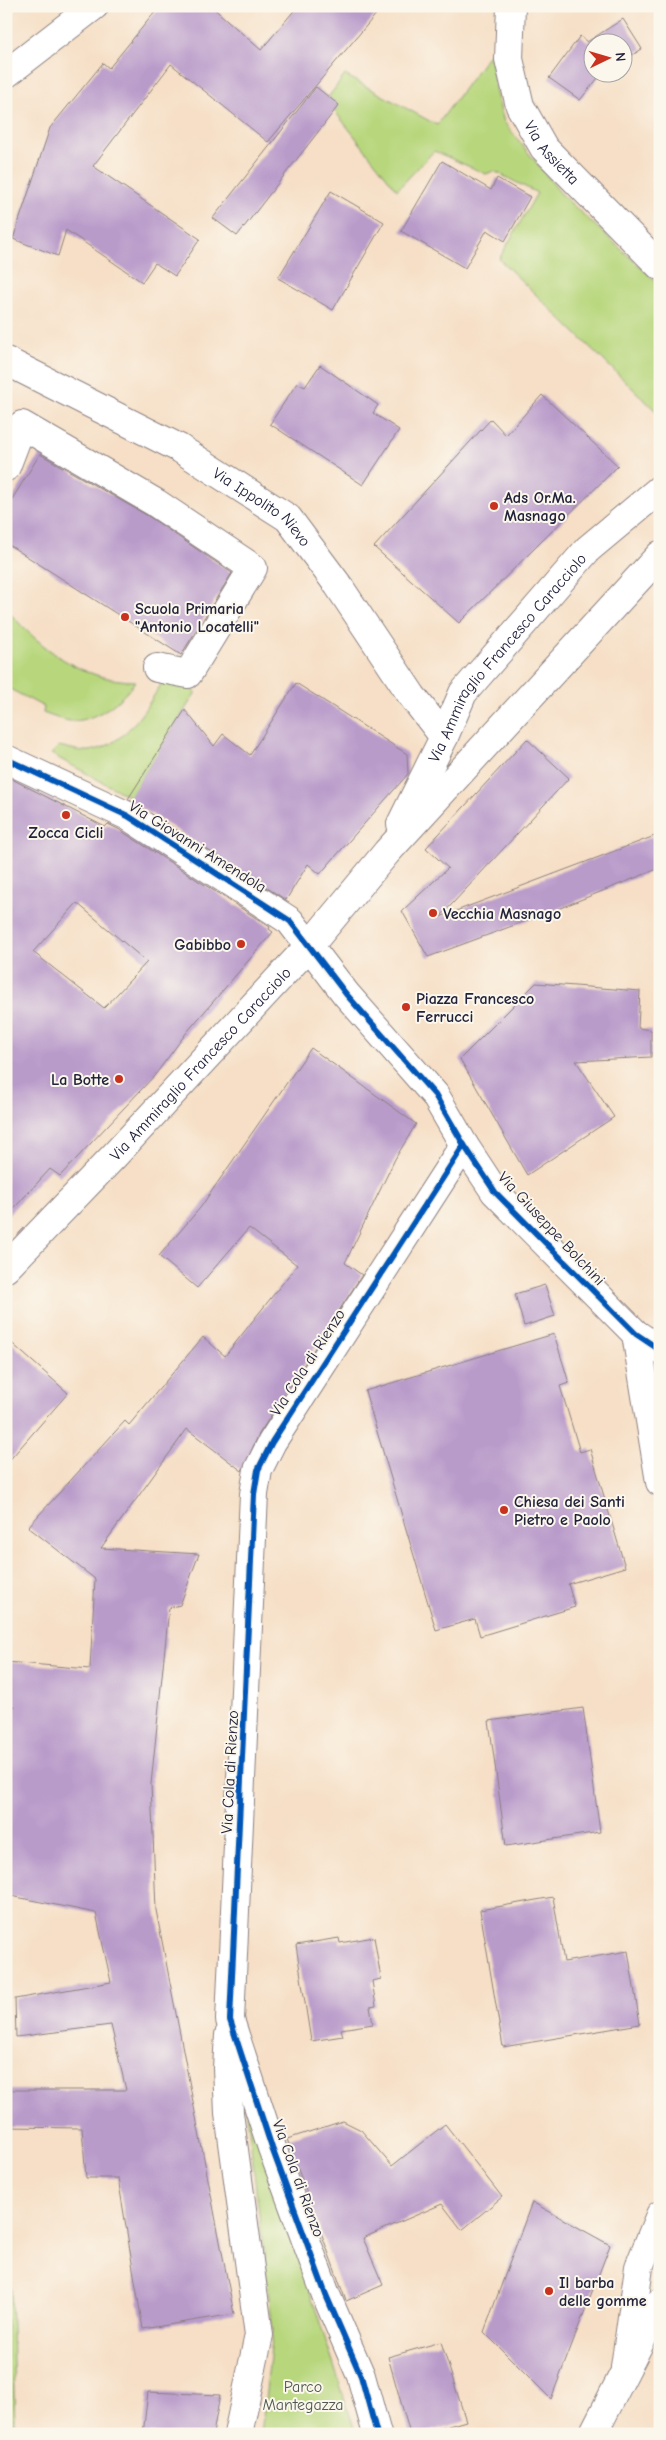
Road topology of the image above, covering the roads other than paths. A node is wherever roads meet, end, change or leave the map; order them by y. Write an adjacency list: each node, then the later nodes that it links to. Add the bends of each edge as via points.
1 (94, 6): 3 (street)
2 (511, 6): 4 (street, Via Assietta, via 510,59 520,106 544,148)
3 (6, 74)
4 (660, 266)
5 (6, 361): 10 (street, Via Ippolito Nievo, via 179,448 288,518)
6 (6, 467): 9 (street, via 22,424 156,503 253,568 188,674)
7 (660, 489): 10 (street, Via Ammiraglio Francesco Caracciolo, via 588,549 463,693)
8 (660, 555): 12 (street, Via Ammiraglio Francesco Caracciolo)
9 (157, 668)
10 (444, 737): 12 (street, Via Ammiraglio Francesco Caracciolo)
11 (6, 759): 13 (street, Via Giovanni Amendola, via 128,816 290,921)
12 (388, 852): 13 (street, Via Ammiraglio Francesco Caracciolo)
13 (310, 945): 14 (street, Via Giuseppe Bolchini, via 346,994 435,1095); 15 (street, Via Ammiraglio Francesco Caracciolo)
14 (464, 1146): 16 (street, Via Giuseppe Bolchini, via 495,1192); 19 (street, Via Cola di Rienzo, via 272,1442 258,1470 254,1494)
15 (6, 1268)
16 (636, 1334): 17 (street, Via Giuseppe Bolchini); 18 (street)
17 (660, 1350)
18 (660, 1482)
19 (230, 2020): 24 (street, via 229,2112 259,2336); 25 (street, Via Cola di Rienzo, via 272,2148 326,2294 361,2376)
20 (660, 2215): 23 (street, via 639,2267)
21 (660, 2302): 23 (street)
22 (660, 2334): 23 (street)
23 (625, 2367): 26 (street)
24 (238, 2434)
25 (378, 2434)
26 (593, 2434)

